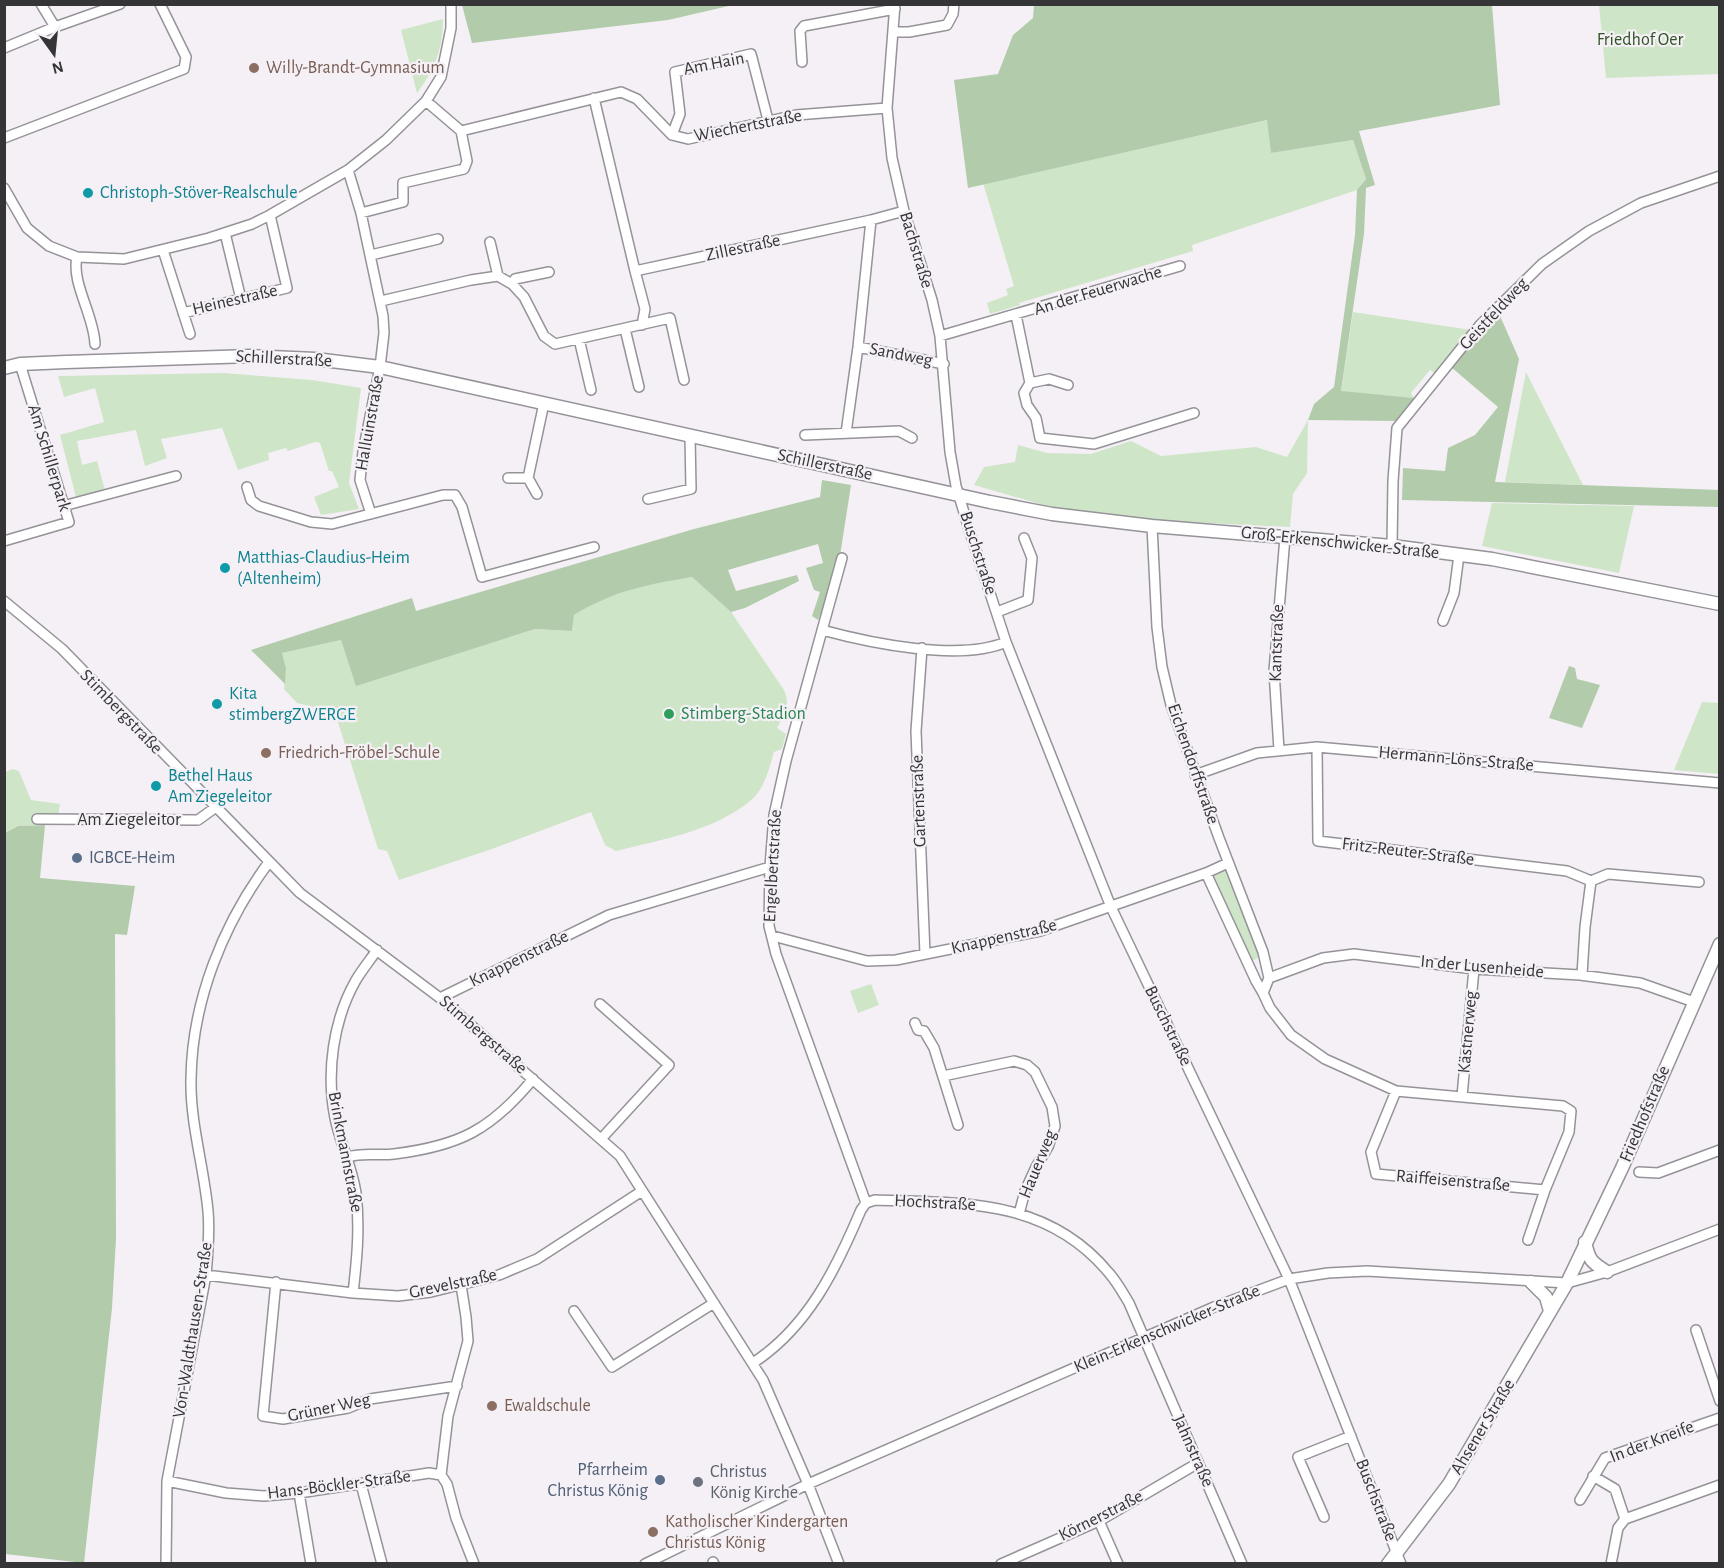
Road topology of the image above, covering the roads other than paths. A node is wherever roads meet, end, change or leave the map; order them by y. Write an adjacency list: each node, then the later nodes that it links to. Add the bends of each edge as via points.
1 (40, 4): 8 (street)
2 (120, 4): 6 (street)
3 (160, 4): 18 (street, via 186,57 184,69)
4 (452, 4): 13 (street, via 441,77)
5 (954, 4): 9 (street, via 948,25)
6 (102, 7): 8 (street)
7 (895, 7): 9 (street, Bachstraße); 11 (street, via 804,26 800,31)
8 (55, 27): 10 (street)
9 (893, 32): 14 (street, Bachstraße)
10 (5, 46)
11 (802, 62)
12 (594, 98): 16 (street, Wiechertstraße); 17 (street, Wiechertstraße, via 621,92 637,99); 34 (street)
13 (426, 101): 16 (street); 19 (street)
14 (887, 108): 15 (street, Wiechertstraße); 22 (street, Bachstraße, via 892,158)
15 (768, 120): 17 (street, Wiechertstraße, via 697,138); 17 (street, Am Hain, via 751,54 675,72 680,114)
16 (461, 131): 23 (street, via 464,169 403,183 403,202)
17 (672, 135)
18 (4, 138)
19 (348, 170): 23 (street, Halluinstraße); 24 (street)
20 (1719, 177): 77 (street, Geistfeldweg, via 1641,203 1588,231 1542,264 1486,318 1396,428)
21 (4, 188): 31 (street, via 27,228 49,246)
22 (904, 211): 25 (street, Zillestraße); 44 (street, Bachstraße)
23 (361, 213): 30 (street, Halluinstraße)
24 (270, 215): 26 (street); 37 (street, Heinestraße, via 287,288)
25 (871, 220): 34 (street, Zillestraße); 47 (street, Bachstraße)
26 (225, 233): 29 (street); 37 (street)
27 (438, 239): 30 (street)
28 (490, 242): 35 (street)
29 (163, 250): 31 (street, via 124,259); 39 (street, Heinestraße)
30 (371, 255): 38 (street, Halluinstraße)
31 (77, 257): 46 (street, via 74,268 94,329)
32 (1180, 266): 40 (street, An der Feuerwache)
33 (549, 272): 36 (street, via 515,279)
34 (635, 272): 41 (street, via 645,309)
35 (498, 276): 36 (street); 38 (street)
36 (512, 284): 45 (street, via 524,297 544,336 555,344)
37 (241, 299): 39 (street, Heinestraße)
38 (381, 301): 51 (street, Halluinstraße, via 384,333)
39 (183, 313): 43 (street, Heinestraße)
40 (1017, 315): 44 (street, An der Feuerwache); 54 (street, An der Feuerwache)
41 (642, 325): 42 (street); 53 (street, via 670,318)
42 (625, 329): 45 (street); 56 (street)
43 (190, 334)
44 (940, 336): 50 (street, Bachstraße)
45 (579, 339): 57 (street)
46 (95, 344)
47 (858, 347): 50 (street, Sandweg); 60 (street, Bachstraße)
48 (4, 361): 49 (main road, Schillerstraße)
49 (20, 364): 51 (main road, Schillerstraße, via 251,356); 52 (main road, Schillerstraße); 71 (street, Am Schillerpark)
50 (944, 364): 69 (street, Bachstraße, via 950,452)
51 (380, 367): 58 (main road, Schillerstraße); 72 (street, Halluinstraße, via 360,480)
52 (4, 368)
53 (684, 380)
54 (1030, 383): 55 (street, via 1049,379); 59 (street, An der Feuerwache, via 1024,393 1040,438 1094,444)
55 (1068, 385)
56 (639, 387)
57 (591, 390)
58 (544, 403): 62 (main road, Schillerstraße); 66 (street)
59 (1194, 413)
60 (846, 433): 61 (street, Schillerstraße); 63 (street, Schillerstraße, via 899,431)
61 (805, 435)
62 (690, 436): 69 (main road, Schillerstraße); 70 (street, via 692,489)
63 (912, 438)
64 (176, 477): 71 (street)
65 (507, 478): 66 (street)
66 (528, 478): 68 (street)
67 (247, 487): 72 (street, via 251,500 260,506 311,522 332,524)
68 (537, 494)
69 (959, 494): 73 (main road, Groß-Erkenschwicker-Straße, via 1052,514); 83 (street, Buschstraße)
70 (648, 499)
71 (63, 506): 76 (street, Am Schillerpark, via 69,522)
72 (371, 514): 78 (street, via 454,495 462,507 483,577)
73 (1152, 526): 74 (main road, Groß-Erkenschwicker-Straße); 90 (street, Eichendorffstraße, via 1156,627 1162,667)
74 (1285, 537): 77 (main road, Groß-Erkenschwicker-Straße); 89 (street, Kantstraße, via 1274,671)
75 (1024, 538): 83 (street, Buschstraße, via 1032,558 1028,600)
76 (4, 541)
77 (1392, 546): 79 (main road, Groß-Erkenschwicker-Straße)
78 (594, 547)
79 (1460, 555): 82 (main road, Groß-Erkenschwicker-Straße, via 1557,570); 84 (street, via 1454,593)
80 (842, 558): 85 (street, Engelbertstraße)
81 (4, 601): 92 (street, Stimbergstraße, via 62,649)
82 (1719, 604)
83 (997, 612): 86 (street, Buschstraße)
84 (1443, 621)
85 (822, 630): 87 (street); 96 (street, Engelbertstraße, via 774,815)
86 (1006, 642): 87 (street, via 968,650); 100 (street, Buschstraße)
87 (922, 648): 104 (street, Gartenstraße, via 916,731)
88 (1317, 747): 89 (street, Hermann-Löns-Straße); 91 (street, Hermann-Löns-Straße); 98 (street, Fritz-Reuter-Straße, via 1318,841 1567,871)
89 (1279, 750): 90 (street, Hermann-Löns-Straße, via 1257,753)
90 (1195, 775): 95 (street, Eichendorffstraße)
91 (1719, 783)
92 (216, 807): 93 (street, Am Ziegeleitor, via 198,820); 94 (street, Stimbergstraße)
93 (37, 819)
94 (269, 862): 103 (street, Stimbergstraße, via 300,893); 130 (street, Von-Waldthausen-Straße, via 236,913 209,972 195,1038 190,1079 208,1210)
95 (1228, 863): 97 (street, Knappenstraße); 107 (street, Eichendorffstraße, via 1263,952)
96 (770, 867): 101 (street, Engelbertstraße, via 769,926); 109 (street, Knappenstraße, via 609,915)
97 (1206, 873): 100 (street, Knappenstraße); 108 (street)
98 (1591, 881): 99 (street, via 1608,874); 106 (street)
99 (1699, 882)
100 (1110, 907): 104 (street, Knappenstraße, via 1040,931); 131 (street, Buschstraße)
101 (773, 936): 104 (street, Knappenstraße, via 867,961); 124 (street, Engelbertstraße, via 776,954)
102 (1719, 944): 110 (main road, Friedhofstraße)
103 (377, 950): 109 (street, Stimbergstraße); 120 (street, Brinkmannstraße, via 346,1001 335,1042 332,1094 335,1119)
104 (925, 954)
105 (1474, 969): 106 (street, In der Lusenheide); 107 (street, In der Lusenheide, via 1354,954 1323,958); 116 (street, Kästnerweg)
106 (1582, 975): 110 (street, In der Lusenheide, via 1640,983)
107 (1269, 978): 108 (street)
108 (1263, 993): 115 (street, via 1291,1035 1325,1059)
109 (440, 998): 114 (street, Stimbergstraße)
110 (1694, 1002): 128 (main road, Friedhofstraße, via 1622,1168)
111 (600, 1004): 118 (street, via 669,1065)
112 (915, 1023): 113 (street, via 934,1048)
113 (943, 1076): 117 (street); 125 (street, Hauerweg, via 1014,1061 1035,1072 1052,1107 1055,1126 1025,1191)
114 (533, 1078): 118 (street, Stimbergstraße); 120 (street, via 498,1115 471,1134 444,1146)
115 (1396, 1091): 116 (street); 122 (street, Raiffeisenstraße, via 1371,1152 1376,1174)
116 (1462, 1096): 122 (street, via 1563,1106 1571,1111 1569,1132)
117 (958, 1125)
118 (601, 1139): 123 (street, Stimbergstraße, via 620,1156)
119 (1719, 1150): 121 (street, via 1658,1173)
120 (348, 1157): 136 (street, Brinkmannstraße, via 356,1190 359,1232)
121 (1639, 1172)
122 (1545, 1190): 127 (street)
123 (642, 1191): 135 (street, Grevelstraße, via 537,1259); 137 (street, Stimbergstraße)
124 (866, 1203): 125 (street, Hochstraße, via 875,1200 983,1205); 142 (street, via 816,1300 784,1337)
125 (1019, 1214): 141 (street, Hochstraße, via 1073,1240 1101,1264 1129,1304)
126 (1719, 1229): 129 (street, Klein-Erkenschwicker-Straße)
127 (1528, 1240)
128 (1585, 1242): 129 (main road, via 1589,1258); 134 (main road, Friedhofstraße)
129 (1607, 1272): 134 (street, Klein-Erkenschwicker-Straße)
130 (206, 1275): 132 (street, Grevelstraße); 150 (street, Von-Waldthausen-Straße)
131 (1289, 1279): 133 (street, Klein-Erkenschwicker-Straße, via 1367,1271); 141 (street, Klein-Erkenschwicker-Straße); 146 (street, Buschstraße)
132 (276, 1282): 136 (street, Grevelstraße); 143 (street, Grüner Weg, via 263,1416 283,1419 348,1408 370,1399)
133 (1531, 1282): 134 (street, Klein-Erkenschwicker-Straße); 139 (main road, via 1546,1297)
134 (1567, 1283): 139 (main road, Ahsener Straße)
135 (461, 1286): 136 (street, Grevelstraße, via 398,1296); 143 (street, via 468,1341)
136 (353, 1293)
137 (714, 1303): 138 (street, via 612,1367); 142 (street, Stimbergstraße)
138 (574, 1311)
139 (1550, 1311): 159 (main road, Ahsener Straße, via 1449,1484)
140 (1696, 1330): 144 (street)
141 (1144, 1338): 147 (street, Jahnstraße); 152 (street, Klein-Erkenschwicker-Straße)
142 (753, 1363): 152 (street, Stimbergstraße)
143 (457, 1386): 148 (street, via 448,1416)
144 (1719, 1401)
145 (1719, 1418): 149 (street, In der Kneife, via 1605,1458)
146 (1351, 1436): 156 (street, Buschstraße, via 1298,1457); 159 (street, Buschstraße)
147 (1198, 1463): 158 (street, Körnerstraße); 168 (street, Jahnstraße)
148 (441, 1470): 151 (street, Hans-Böckler-Straße); 163 (street)
149 (1593, 1476): 155 (street, In der Kneife); 157 (street, via 1614,1489)
150 (167, 1481): 154 (street, Hans-Böckler-Straße, via 226,1493); 160 (street, Von-Waldthausen-Straße)
151 (361, 1484): 154 (street, Hans-Böckler-Straße); 162 (street)
152 (808, 1484): 164 (street, Klein-Erkenschwicker-Straße); 165 (street, Stimbergstraße)
153 (1719, 1485): 157 (street)
154 (299, 1493): 161 (street)
155 (1580, 1500)
156 (1324, 1517)
157 (1625, 1519): 170 (street, via 1618,1528)
158 (1099, 1521): 166 (street, Körnerstraße); 167 (street)
159 (1399, 1558): 169 (main road, Ahsener Straße)
160 (166, 1563)
161 (311, 1563)
162 (382, 1563)
163 (474, 1563)
164 (645, 1563)
165 (839, 1563)
166 (1001, 1563)
167 (1118, 1563)
168 (1242, 1563)
169 (1388, 1563)
170 (1611, 1563)

